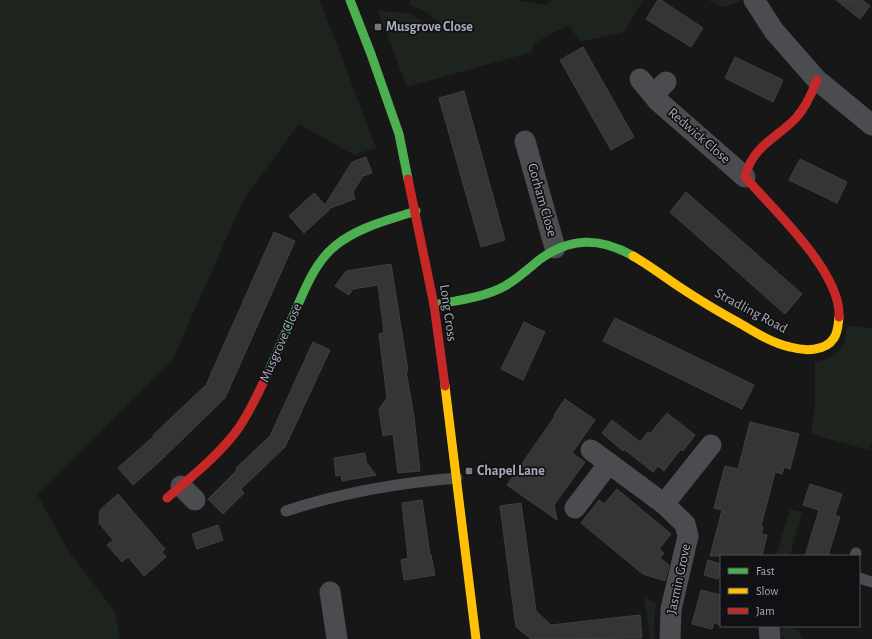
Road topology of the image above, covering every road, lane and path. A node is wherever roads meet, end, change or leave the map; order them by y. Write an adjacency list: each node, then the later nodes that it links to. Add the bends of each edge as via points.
1 (350, 0): 8 (street, Long Cross, via 399,134)
2 (754, 0): 4 (street, via 774,31)
3 (640, 79): 7 (street, Redwick Close, via 660,89 663,106)
4 (817, 80): 5 (street); 7 (street, via 805,107 792,122 753,155)
5 (872, 125)
6 (522, 150): 9 (street, Gorham Close)
7 (744, 177): 9 (street, Stradling Road, via 810,251 827,277 836,301 839,322 835,339 824,347 811,351 792,348 767,338 687,292 624,251 584,242)
8 (416, 212): 10 (street, Long Cross); 15 (street, Musgrove Close, via 350,236 323,258 314,272 254,404 227,444)
9 (555, 248): 10 (street, Stradling Road, via 518,278 494,292)
10 (434, 305): 14 (street, Long Cross)
11 (711, 445): 16 (street)
12 (591, 450): 13 (street, Jasmin Grove)
13 (609, 463): 16 (street, Jasmin Grove); 17 (street)
14 (457, 478): 18 (lane, via 414,481 361,490); 24 (street, Long Cross)
15 (181, 495)
16 (664, 504): 25 (street, Jasmin Grove, via 685,524 688,536 671,609)
17 (575, 508)
18 (286, 511)
19 (860, 578): 20 (lane)
20 (872, 582)
21 (330, 592): 23 (street)
22 (769, 627): 26 (street)
23 (337, 639)
24 (476, 639)
25 (670, 639)
26 (770, 639)

